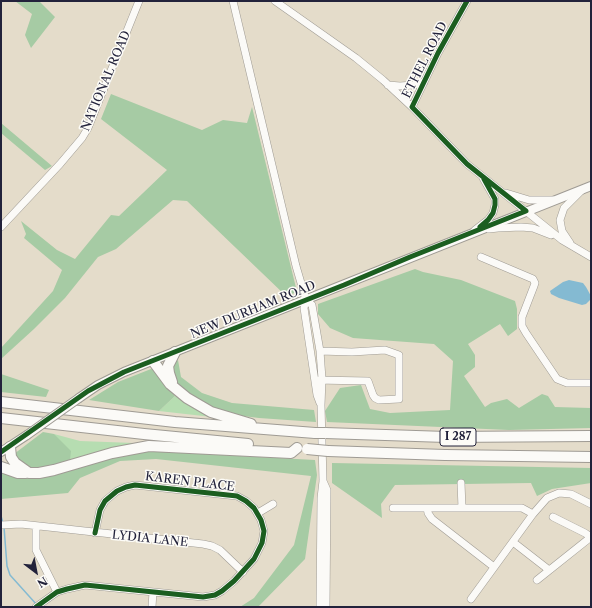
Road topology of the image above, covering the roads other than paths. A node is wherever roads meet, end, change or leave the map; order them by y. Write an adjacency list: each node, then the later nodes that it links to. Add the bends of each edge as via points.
1 (139, 1): 13 (street, NATIONAL ROAD, via 82,138)
2 (233, 1): 19 (street)
3 (275, 1): 6 (street, via 356,58)
4 (467, 1): 5 (street, ETHEL ROAD)
5 (424, 82): 6 (street); 7 (street, ETHEL ROAD)
6 (388, 85): 7 (street)
7 (412, 107): 8 (street, via 454,151)
8 (481, 174): 10 (street); 14 (street, via 495,205 488,220)
9 (588, 187): 11 (main road, NEW DURHAM ROAD); 16 (street, via 564,208 560,220 562,231)
10 (502, 192): 11 (street, via 529,200); 12 (street)
11 (553, 200): 12 (main road, NEW DURHAM ROAD)
12 (526, 211): 14 (main road, NEW DURHAM ROAD); 15 (street)
13 (1, 227)
14 (471, 233): 15 (street, via 521,226 543,231); 19 (main road, NEW DURHAM ROAD)
15 (562, 240): 16 (street)
16 (573, 246): 18 (street)
17 (481, 257): 24 (street, via 533,279 535,283 522,317 522,326 557,379 567,383)
18 (591, 257)
19 (306, 300): 20 (main road, NEW DURHAM ROAD); 21 (street, via 312,305); 23 (street, via 304,308)
20 (175, 352): 22 (main road, NEW DURHAM ROAD); 25 (highway, via 168,369)
21 (320, 352): 23 (street); 23 (street, via 385,350 399,355 399,399 379,400 373,395 368,381)
22 (152, 360): 25 (highway); 31 (main road, NEW DURHAM ROAD, bridge, via 113,377)
23 (319, 380): 35 (street)
24 (591, 383)
25 (177, 390): 28 (highway, via 211,412)
26 (1, 402): 28 (highway, I 287, via 175,422)
27 (1, 418): 30 (highway, I 287)
28 (274, 430): 29 (highway, I 287, via 446,437)
29 (591, 436)
30 (302, 448): 32 (highway, I 287, bridge, via 445,455); 34 (highway, via 292,453 149,446 112,453 54,470)
31 (5, 449): 34 (highway, via 14,463)
32 (591, 457)
33 (1, 467): 34 (highway, via 18,473)
34 (29, 473)
35 (323, 481): 59 (street); 60 (street, via 327,490)
36 (461, 483): 41 (street)
37 (273, 504): 42 (street)
38 (591, 504): 43 (street, via 571,494 559,493 547,498)
39 (393, 508): 40 (street)
40 (427, 508): 41 (street); 50 (street, via 432,518)
41 (462, 508): 43 (street, via 522,508)
42 (258, 513): 47 (street, KAREN PLACE, via 237,496 135,485 117,491 105,501 100,510); 52 (street, via 264,531 262,543 254,559)
43 (533, 514): 49 (street)
44 (553, 517): 48 (street)
45 (1, 525): 46 (street, LYDIA LANE)
46 (36, 526): 47 (street, LYDIA LANE); 54 (street, via 36,550)
47 (96, 533): 52 (street, LYDIA LANE, via 212,546 220,550)
48 (591, 537): 51 (street)
49 (513, 542): 50 (street); 51 (street)
50 (494, 566): 56 (street)
51 (549, 570): 53 (street)
52 (243, 572): 55 (street, via 222,591 209,596)
53 (537, 580)
54 (57, 592): 55 (street, via 85,585); 57 (street)
55 (153, 592): 58 (street)
56 (471, 599)
57 (36, 607)
58 (152, 607)
59 (320, 607)
60 (326, 607)

